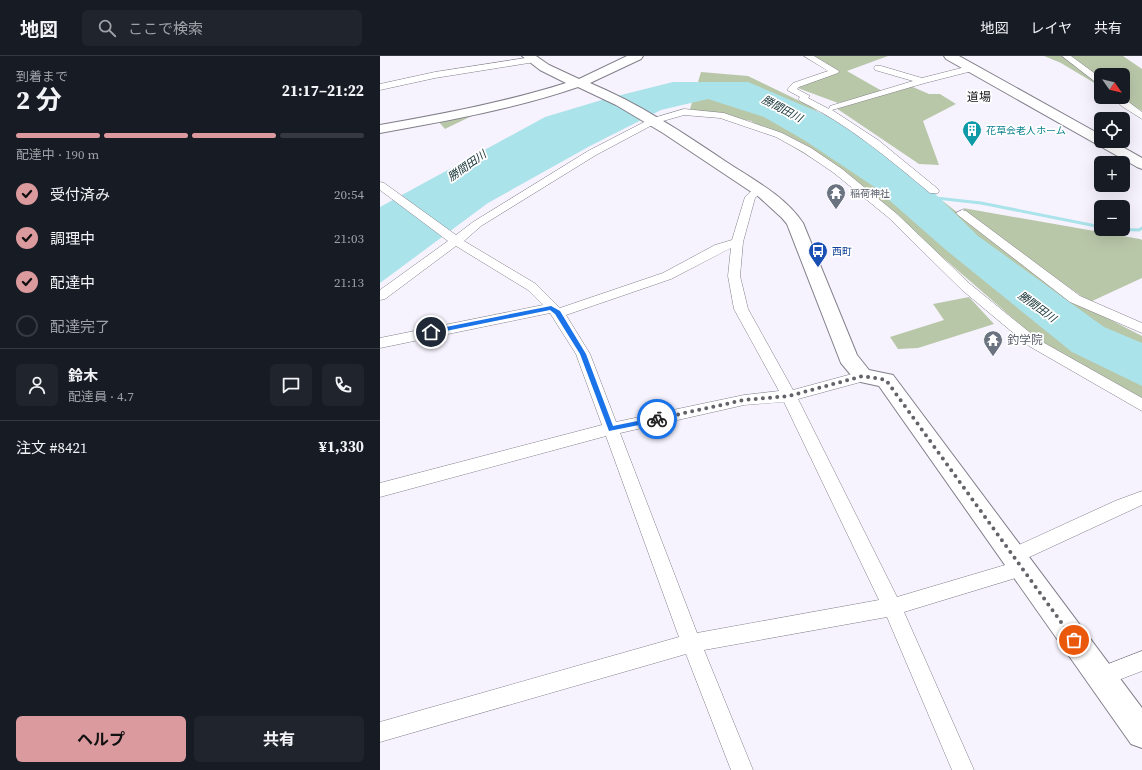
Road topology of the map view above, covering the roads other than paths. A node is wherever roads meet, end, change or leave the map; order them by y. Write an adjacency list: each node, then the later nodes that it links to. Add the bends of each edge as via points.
1 (637, 56): 10 (street)
2 (808, 56): 20 (street, via 835,71 796,85 791,90 805,96 803,99 878,144)
3 (950, 56): 7 (street)
4 (1066, 56): 8 (street)
5 (530, 58): 10 (street); 11 (street)
6 (878, 68): 9 (street)
7 (973, 68): 9 (street); 17 (street)
8 (1094, 77)
9 (922, 81): 13 (street)
10 (579, 83): 15 (street); 16 (street, via 548,93)
11 (380, 87)
12 (1125, 104): 14 (street)
13 (833, 108)
14 (1142, 116)
15 (652, 121): 19 (street); 22 (street, via 564,169); 30 (street, via 684,112 721,115 779,135 806,150 838,171 893,216 966,287 1034,343)
16 (380, 129)
17 (1142, 164)
18 (385, 187): 22 (street)
19 (759, 190): 23 (street, via 750,197); 28 (street, via 795,222 848,358)
20 (934, 191)
21 (962, 213): 26 (street, via 1075,299)
22 (453, 239): 24 (street); 25 (street, via 532,287)
23 (737, 242): 25 (street, via 719,248 667,276); 29 (street, via 734,276 741,309)
24 (380, 296)
25 (554, 310): 27 (street); 31 (street, via 583,354)
26 (1142, 328)
27 (380, 343)
28 (863, 376): 29 (street); 34 (street, via 886,380)
29 (789, 396): 31 (street, via 744,400); 35 (street)
30 (1142, 405)
31 (611, 429): 32 (street); 36 (street)
32 (380, 490)
33 (1142, 498): 34 (street, via 1121,506)
34 (1018, 562): 35 (street); 38 (street)
35 (892, 607): 36 (street); 42 (street)
36 (691, 643): 39 (street); 41 (street)
37 (1142, 661): 38 (street)
38 (1100, 677): 40 (street)
39 (380, 732)
40 (1142, 733)
41 (742, 770)
42 (963, 770)

